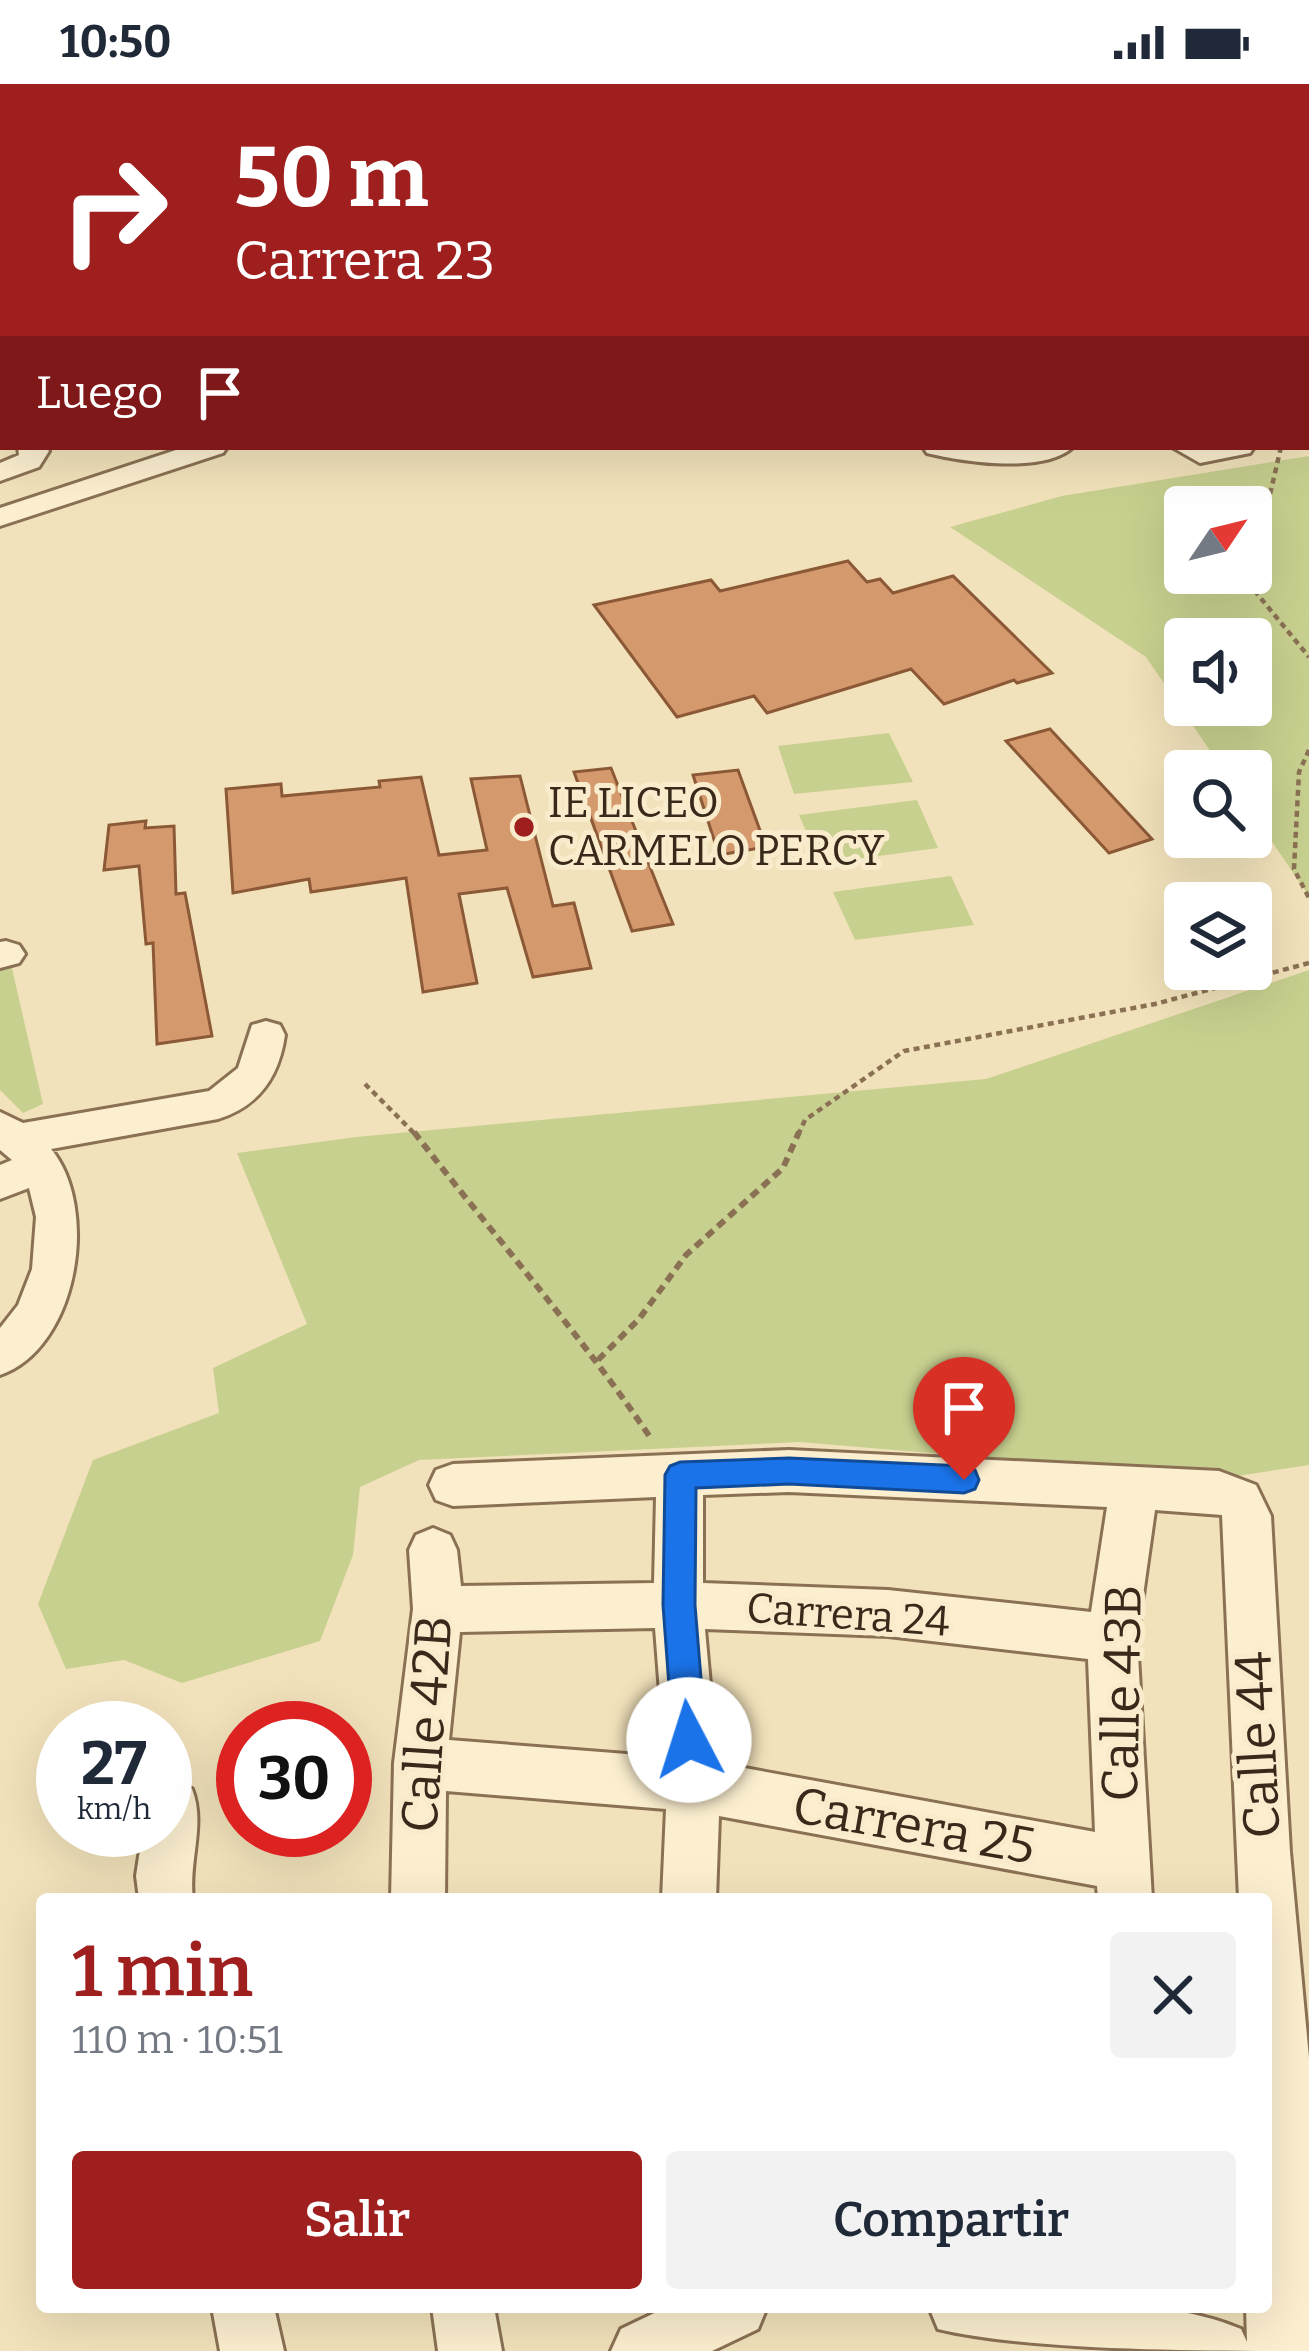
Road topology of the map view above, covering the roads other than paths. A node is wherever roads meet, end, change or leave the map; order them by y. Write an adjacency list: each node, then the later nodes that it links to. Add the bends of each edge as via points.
1 (951, 450): 2 (street, via 988,458)
2 (1039, 450)
3 (30, 454): 5 (street)
4 (166, 454): 6 (street)
5 (0, 473)
6 (0, 518)
7 (266, 1035): 8 (street, via 257,1075 218,1104)
8 (19, 1144): 9 (street); 10 (street, via 55,1218 54,1281 23,1338)
9 (0, 1183)
10 (0, 1356)
11 (680, 1475): 12 (street); 13 (street, via 789,1471); 15 (street)
12 (453, 1485)
13 (1135, 1488): 17 (street, Calle 43B); 25 (street, Calle 44, via 1220,1492 1239,1500 1247,1516)
14 (433, 1550): 16 (street, Calle 42B)
15 (679, 1605): 16 (street, Carrera 24); 17 (street, Carrera 24, via 888,1613); 19 (street)
16 (438, 1609): 18 (street, Calle 42B)
17 (1112, 1638): 21 (street, Calle 43B)
18 (420, 1763): 19 (street, Carrera 25); 23 (street, Calle 42B)
19 (693, 1785): 21 (street, Carrera 25); 24 (street)
20 (166, 1857): 22 (street)
21 (1124, 1881)
22 (165, 1893)
23 (418, 1893)
24 (688, 1893)
25 (1267, 1893)
26 (1272, 1942): 27 (street, Calle 44)
27 (1286, 2082): 36 (street, Calle 44, via 1275,2252)
28 (244, 2313): 33 (street)
29 (465, 2313): 34 (street)
30 (718, 2313): 32 (street)
31 (995, 2313): 35 (street)
32 (660, 2332)
33 (252, 2351)
34 (470, 2351)
35 (1220, 2351)
36 (1279, 2351)

